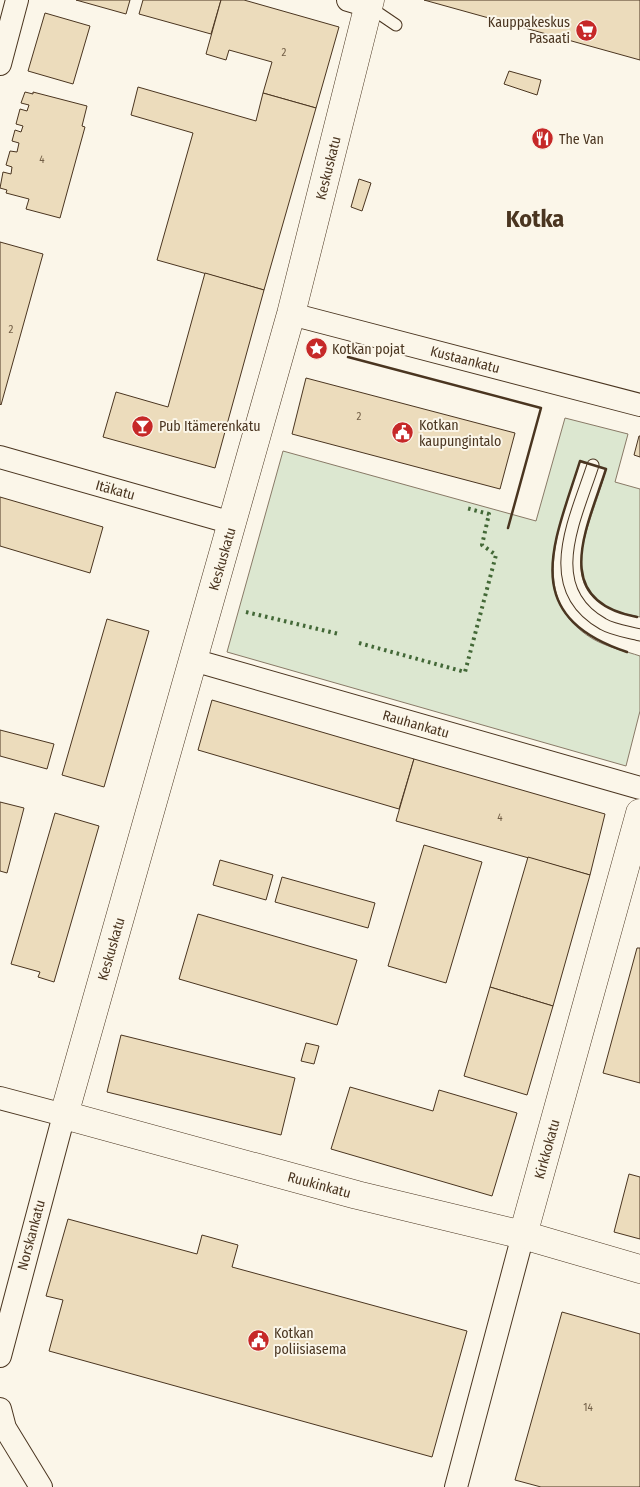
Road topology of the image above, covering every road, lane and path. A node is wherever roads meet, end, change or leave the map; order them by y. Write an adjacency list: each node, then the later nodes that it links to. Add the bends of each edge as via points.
1 (17, 0): 4 (street)
2 (362, 2): 3 (lane); 5 (main road, Keskuskatu)
3 (396, 25)
4 (0, 64)
5 (292, 314): 6 (street, Kustaankatu); 9 (main road, Keskuskatu)
6 (640, 405)
7 (0, 458): 9 (street, Itäkatu)
8 (594, 466): 10 (lane, via 568,546 567,580 576,600 591,616 604,625)
9 (232, 523): 11 (main road, Keskuskatu)
10 (640, 635)
11 (193, 660): 12 (street, Rauhankatu); 15 (main road, Keskuskatu)
12 (640, 788)
13 (640, 813): 16 (main road, Kirkkokatu)
14 (0, 1098): 15 (street, Ruukinkatu)
15 (64, 1115): 16 (main road, Ruukinkatu); 18 (street, Norskankatu)
16 (523, 1235): 17 (main road, Ruukinkatu); 21 (street, Kirkkokatu)
17 (640, 1269)
18 (0, 1356)
19 (0, 1409): 20 (street, via 5,1428)
20 (41, 1487)
21 (456, 1487)

